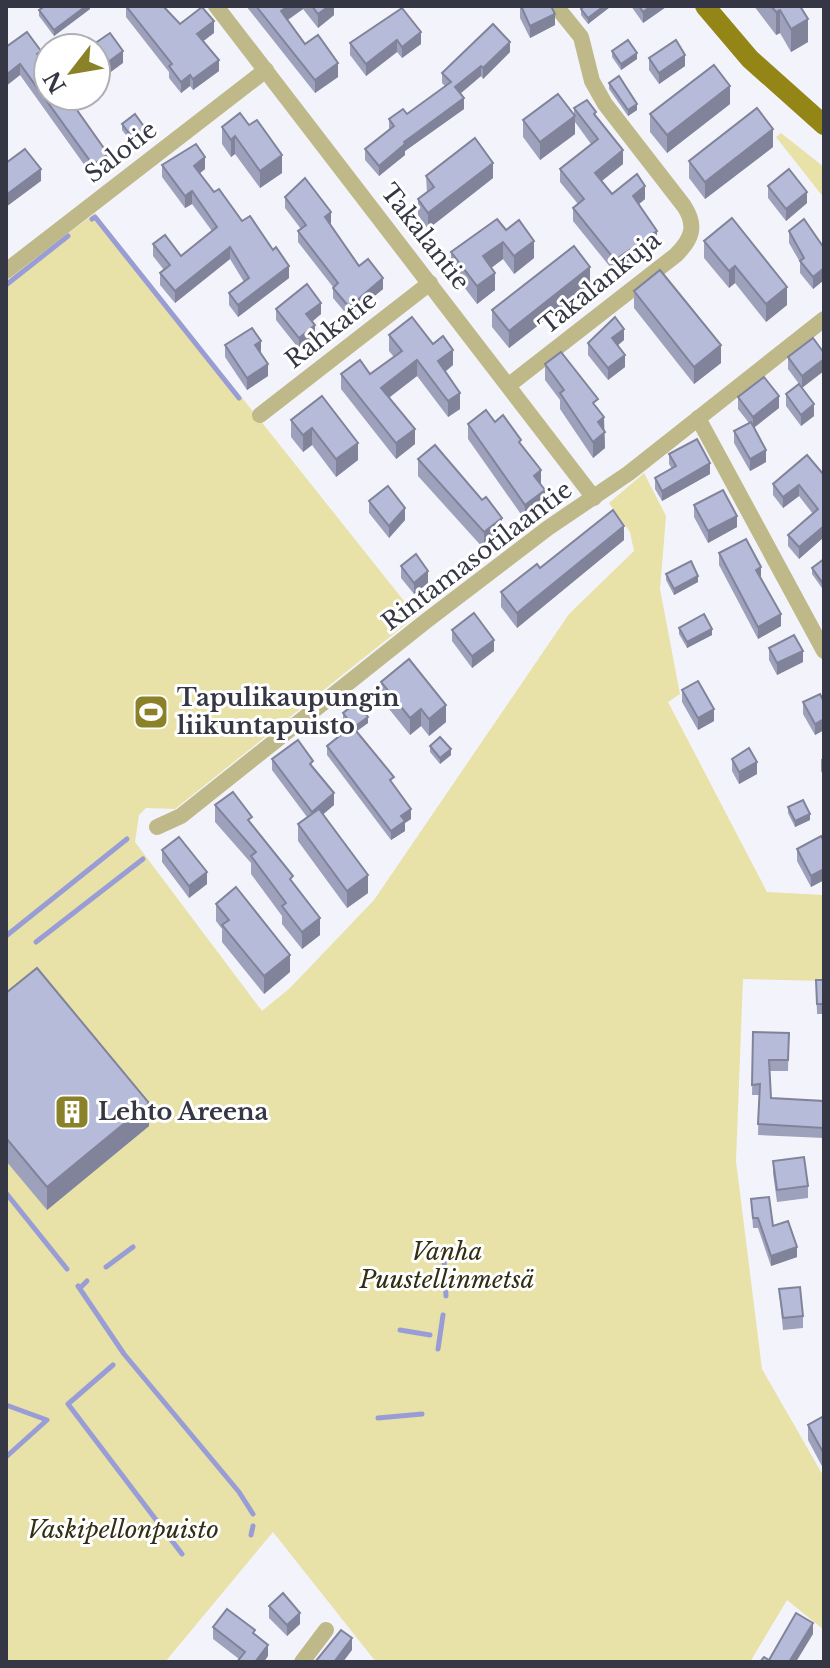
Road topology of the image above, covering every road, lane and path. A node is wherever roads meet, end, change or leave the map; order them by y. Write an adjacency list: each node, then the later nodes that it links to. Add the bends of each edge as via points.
1 (216, 6): 4 (street, Takalantie)
2 (556, 6): 9 (street, Takalankuja, via 581,37 599,95 684,206 692,235 676,255)
3 (705, 6): 5 (main road, via 758,68)
4 (266, 70): 6 (street, Salotie); 7 (street, Takalantie)
5 (824, 125)
6 (6, 271)
7 (430, 283): 9 (street, Takalantie); 10 (street, Rahkatie)
8 (824, 319): 11 (street, Rintamasotilaantie)
9 (509, 385): 12 (street, Takalantie)
10 (260, 415)
11 (698, 418): 12 (street, Rintamasotilaantie); 13 (street)
12 (594, 498): 14 (street, Rintamasotilaantie, via 426,621 181,816)
13 (824, 651)
14 (157, 827)
15 (326, 1630): 16 (street)
16 (302, 1662)

